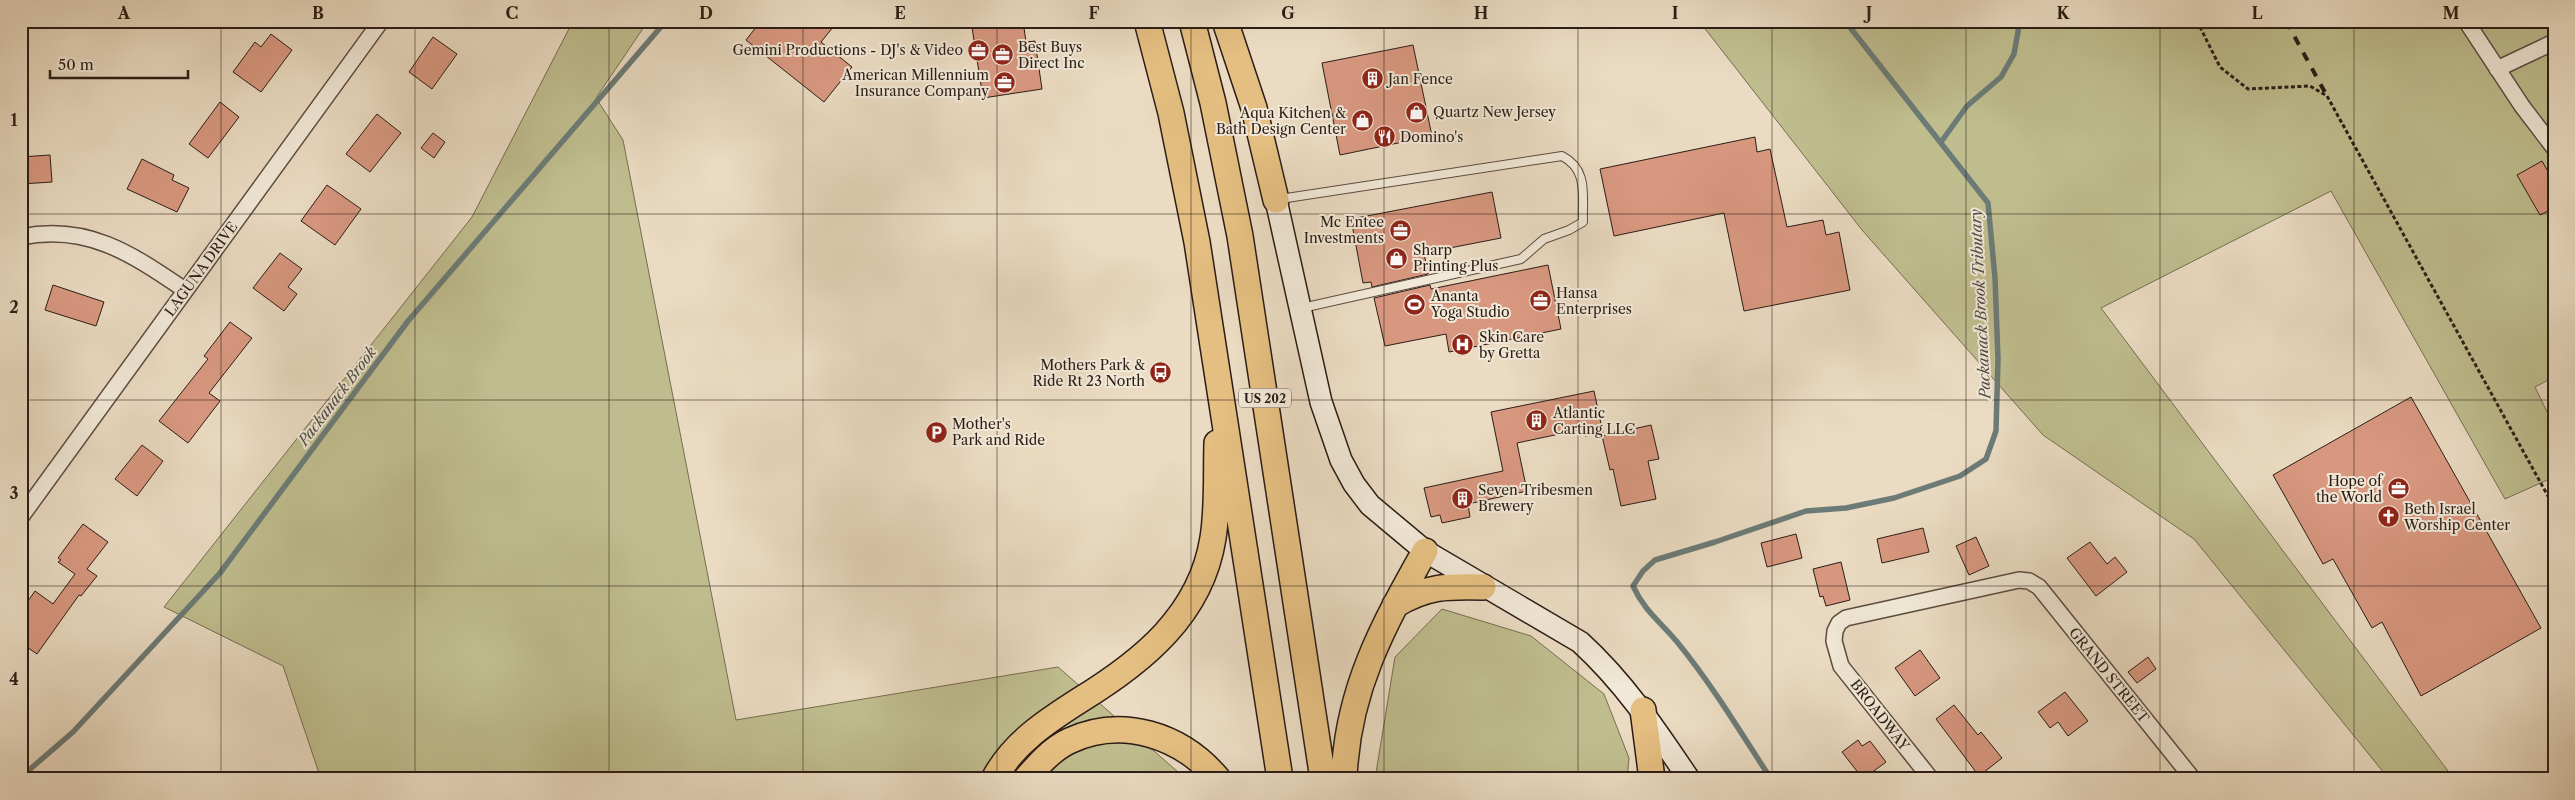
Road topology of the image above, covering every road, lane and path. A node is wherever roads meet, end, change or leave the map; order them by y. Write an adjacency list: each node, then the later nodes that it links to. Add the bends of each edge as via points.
1 (381, 21): 12 (street, LAGUNA DRIVE)
2 (1147, 21): 14 (highway, US 202, via 1185,176)
3 (1192, 21): 26 (highway, US 202, via 1213,103 1240,236)
4 (1225, 21): 10 (highway, via 1254,108)
5 (2196, 21): 15 (path, via 2220,67 2248,88 2310,86 2327,96)
6 (2466, 21): 8 (street)
7 (2554, 42): 8 (street)
8 (2497, 69): 9 (street)
9 (2554, 148)
10 (1276, 200): 13 (main road); 13 (lane, via 1562,156 1575,163 1581,174 1583,222 1544,239 1521,260)
11 (21, 237): 12 (street, via 53,233 106,242 131,254)
12 (185, 290): 16 (street, LAGUNA DRIVE)
13 (1300, 308): 17 (main road, via 1321,402 1341,460 1370,504)
14 (1219, 376): 22 (highway, via 1213,538 1208,562 1191,600 1154,647 1038,728 1009,756); 25 (highway, US 202)
15 (2554, 506)
16 (21, 517)
17 (1425, 551): 19 (main road); 20 (highway)
18 (2019, 580): 30 (street, BROADWAY, via 1846,618 1835,631 1842,666); 31 (street, GRAND STREET, via 2039,586)
19 (1483, 587): 20 (highway, via 1446,586 1415,593); 21 (main road, via 1580,642)
20 (1395, 604): 27 (highway, via 1368,659 1353,710)
21 (1643, 710): 28 (highway); 29 (main road)
22 (994, 779)
23 (1026, 779): 24 (highway, via 1042,760 1068,741 1115,728 1152,734 1170,741)
24 (1218, 779)
25 (1280, 779)
26 (1323, 779)
27 (1344, 779)
28 (1652, 779)
29 (1690, 779)
30 (1931, 779)
31 (2193, 779)

